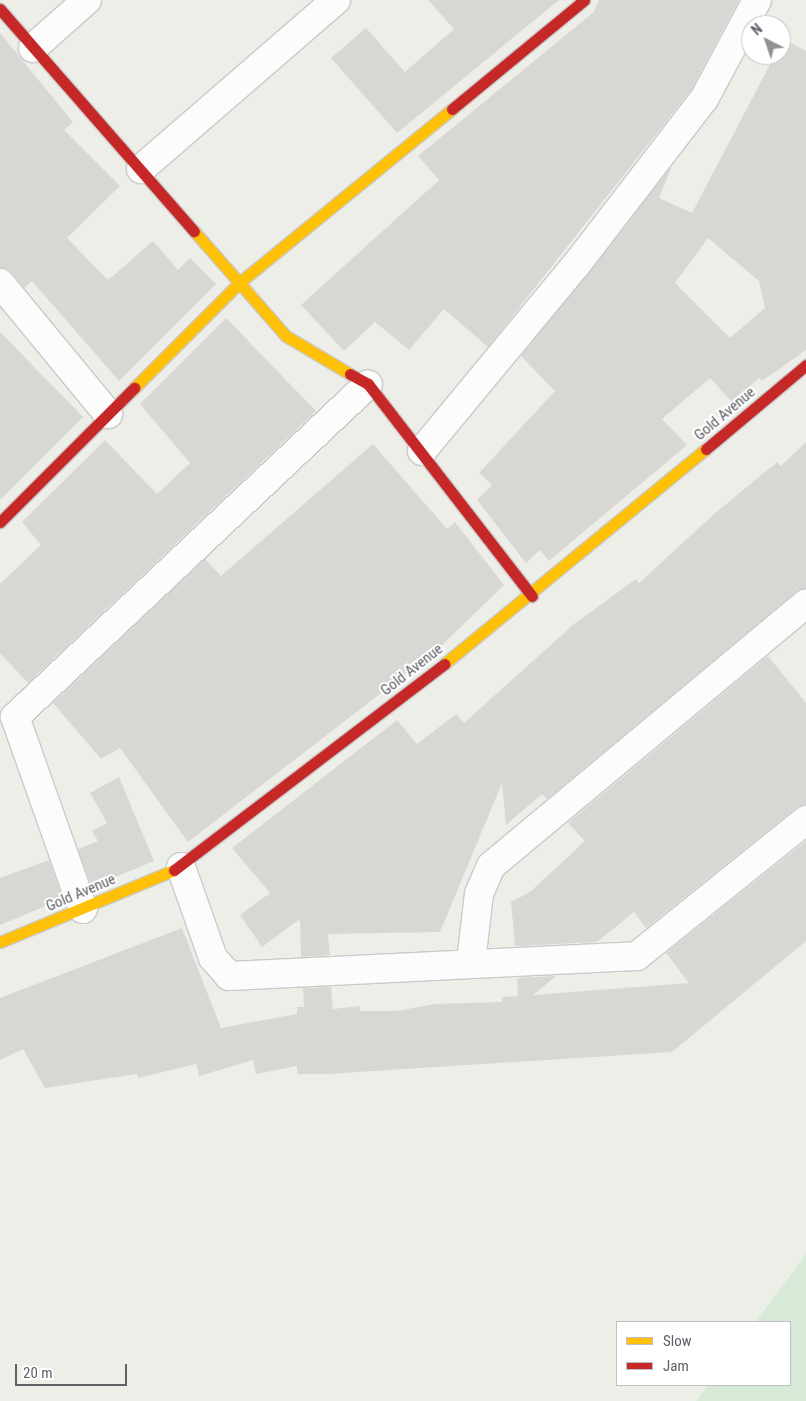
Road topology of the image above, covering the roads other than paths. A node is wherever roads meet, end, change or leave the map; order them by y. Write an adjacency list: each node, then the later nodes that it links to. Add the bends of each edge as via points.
1 (87, 0): 6 (street)
2 (336, 0): 7 (street)
3 (584, 0): 8 (street)
4 (757, 0): 13 (street, via 704,99 576,265)
5 (0, 9): 6 (street)
6 (33, 48): 7 (street)
7 (141, 169): 8 (street)
8 (240, 282): 11 (street, via 286,336); 12 (street)
9 (0, 283): 12 (street)
10 (806, 365): 15 (street, Gold Avenue)
11 (368, 384): 13 (street); 19 (street, via 15,716)
12 (108, 414): 14 (street)
13 (422, 451): 15 (street)
14 (0, 522)
15 (532, 596): 18 (street, Gold Avenue)
16 (806, 604): 21 (street, via 491,866 479,894)
17 (806, 820): 21 (street, via 636,956)
18 (181, 867): 19 (street, Gold Avenue); 21 (street, via 213,958 228,976)
19 (83, 910): 20 (street, Gold Avenue)
20 (0, 942)
21 (471, 962)

